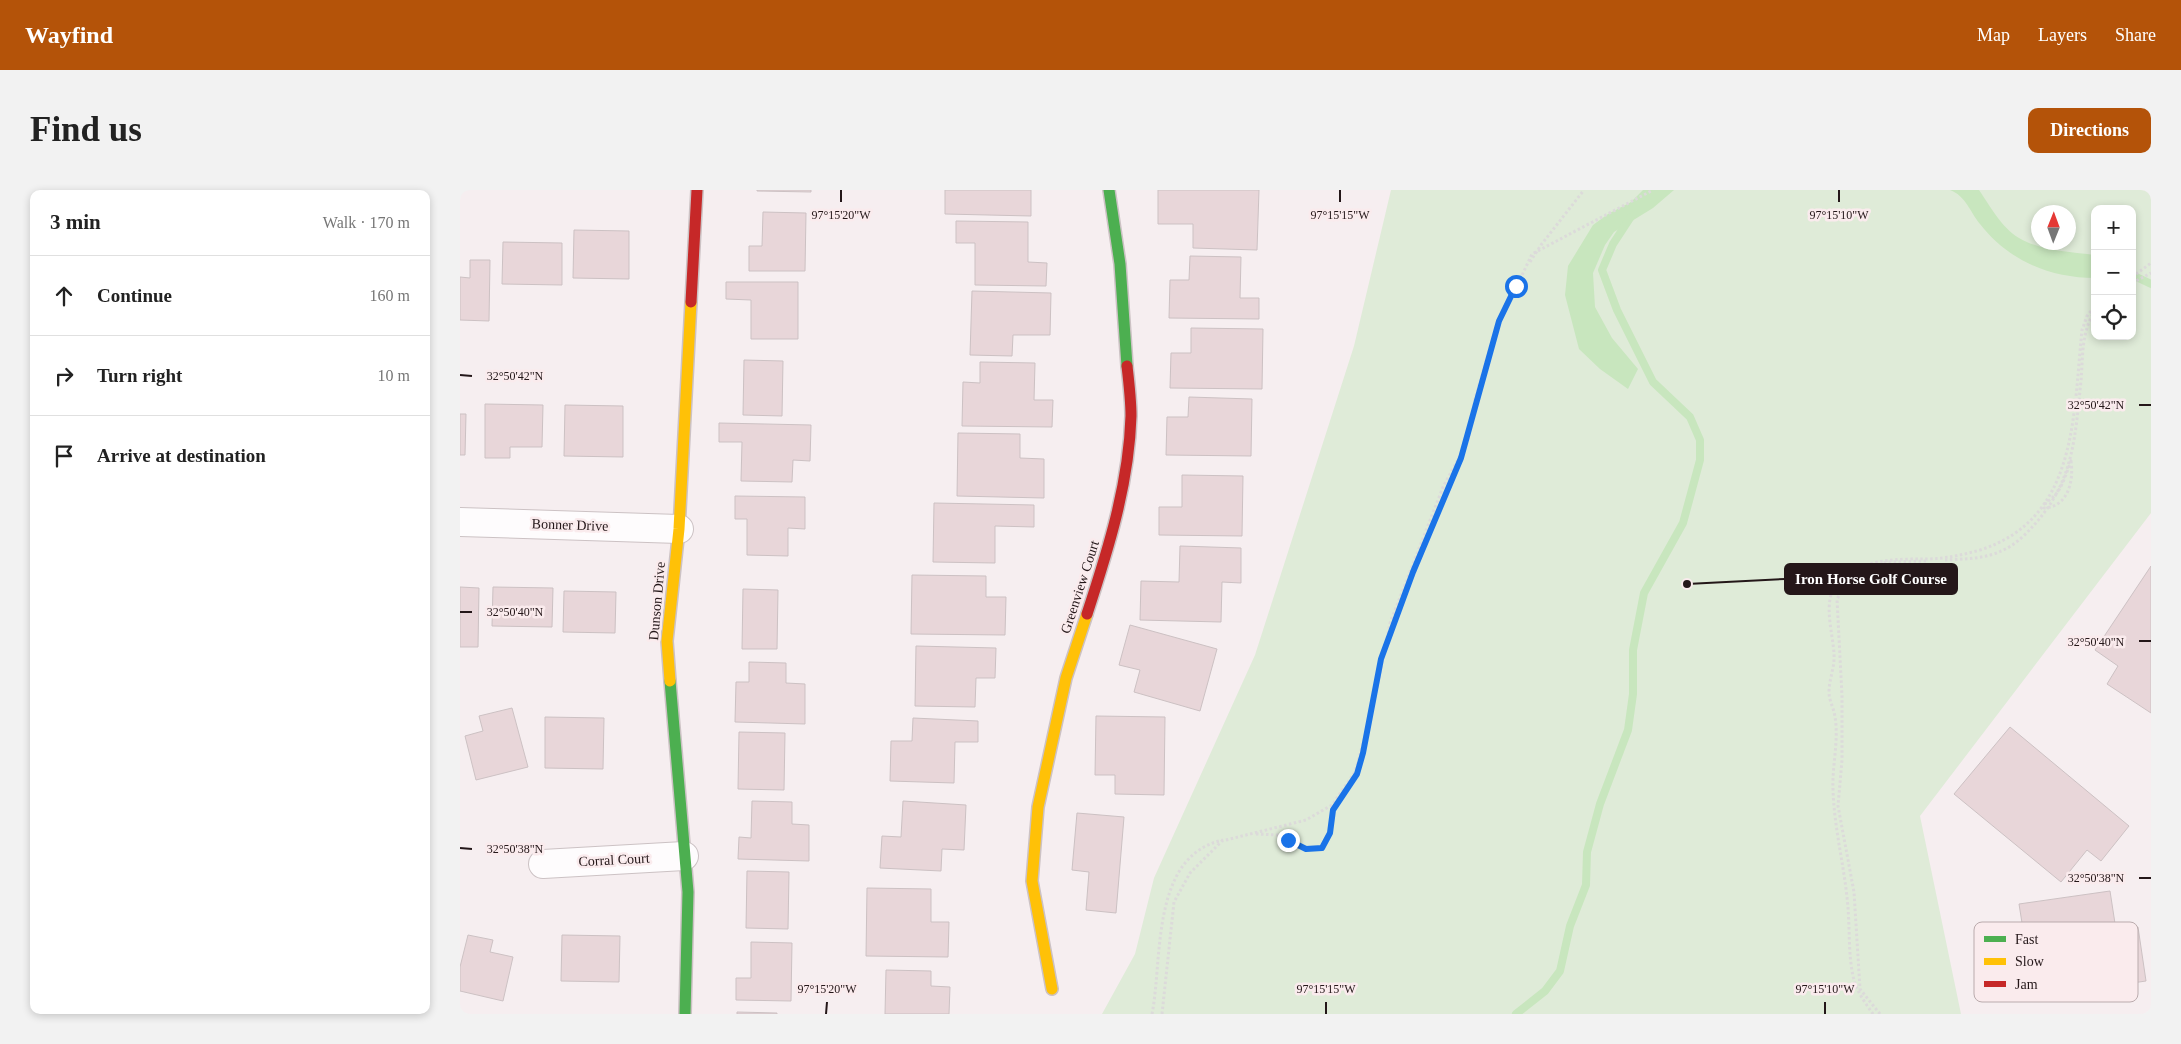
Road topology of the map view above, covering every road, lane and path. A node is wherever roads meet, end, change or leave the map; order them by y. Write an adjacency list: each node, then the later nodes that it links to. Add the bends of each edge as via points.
1 (697, 190): 13 (street, Dunson Drive)
2 (1109, 190): 16 (street, Greenview Court, via 1120,264 1131,415 1127,462 1110,547 1066,678 1038,806 1032,880)
3 (1584, 190): 18 (path, via 1541,245 1499,321 1461,458 1381,659 1357,774 1333,810 1327,842 1314,850 1278,835 1252,834 1216,842 1200,849 1186,862 1173,881 1165,907)
4 (1653, 190): 19 (path, via 1532,254 1493,337 1475,399 1468,441 1443,487 1390,623 1374,704 1355,772 1332,805 1306,820 1222,841 1190,873 1174,902)
5 (2151, 263): 7 (path)
6 (2151, 273): 8 (path)
7 (2136, 274)
8 (2136, 281)
9 (2091, 311): 11 (path, via 2082,330 2065,460)
10 (2091, 317): 21 (path, via 2084,342 2076,432 2066,477 2045,513 2025,536 2002,551 1970,558 1886,562 1847,583 1837,599 1842,696 1838,806 1854,892 1860,989)
11 (2046, 502): 11 (path, via 2053,498 2063,483 2071,461 2073,474 2069,489 2052,508 2044,508); 20 (path, via 2040,513 2005,541 1963,555 1878,562 1850,573 1837,583 1832,592 1830,607 1835,656 1829,692 1836,716 1833,788 1836,819 1854,982)
12 (460, 522): 13 (street, Bonner Drive)
13 (679, 529): 14 (street, Dunson Drive, via 667,641)
14 (684, 856): 15 (street, Corral Court); 17 (street, Dunson Drive, via 688,892)
15 (543, 864)
16 (1052, 989)
17 (685, 1014)
18 (1152, 1014)
19 (1162, 1014)
20 (1873, 1014)
21 (1880, 1014)

